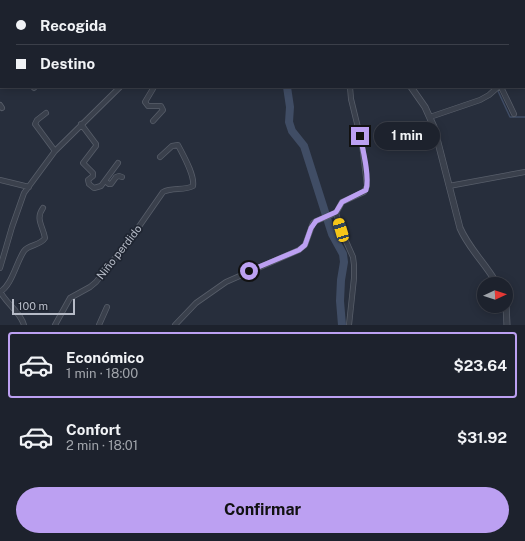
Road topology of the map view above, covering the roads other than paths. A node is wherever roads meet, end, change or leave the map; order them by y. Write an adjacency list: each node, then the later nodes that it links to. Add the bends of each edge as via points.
1 (119, 88): 11 (street)
2 (153, 88): 10 (street, via 145,102 150,106 162,106 163,110)
3 (350, 88): 22 (street, via 362,144 367,186 364,192 342,202)
4 (412, 88): 9 (street)
5 (497, 88): 9 (street, via 480,100)
6 (502, 88): 8 (street)
7 (46, 113): 12 (street, via 35,124)
8 (514, 114)
9 (430, 117): 19 (street)
10 (153, 121)
11 (82, 124): 12 (street); 18 (street, via 96,144 83,163 94,173 88,182 94,188 98,188)
12 (55, 151): 20 (street)
13 (160, 157): 29 (street, Niño perdido, via 172,146 178,145 190,170 193,186 163,192 96,282 67,301)
14 (118, 163): 18 (street)
15 (525, 172): 19 (street)
16 (122, 177): 18 (street, via 116,176 111,184)
17 (0, 180): 20 (street)
18 (105, 181)
19 (448, 186): 24 (street, via 464,237)
20 (29, 187): 23 (street, via 24,193)
21 (42, 208): 25 (street, via 38,218 45,238 26,249 7,288)
22 (334, 213): 31 (street, via 313,223 305,245 299,250 226,282 196,303); 32 (street, via 353,257)
23 (0, 265)
24 (494, 277)
25 (0, 292): 28 (street, via 20,316)
26 (107, 307): 30 (street)
27 (506, 313): 33 (street)
28 (24, 325)
29 (55, 325)
30 (99, 325)
31 (175, 325)
32 (350, 325)
33 (507, 325)

